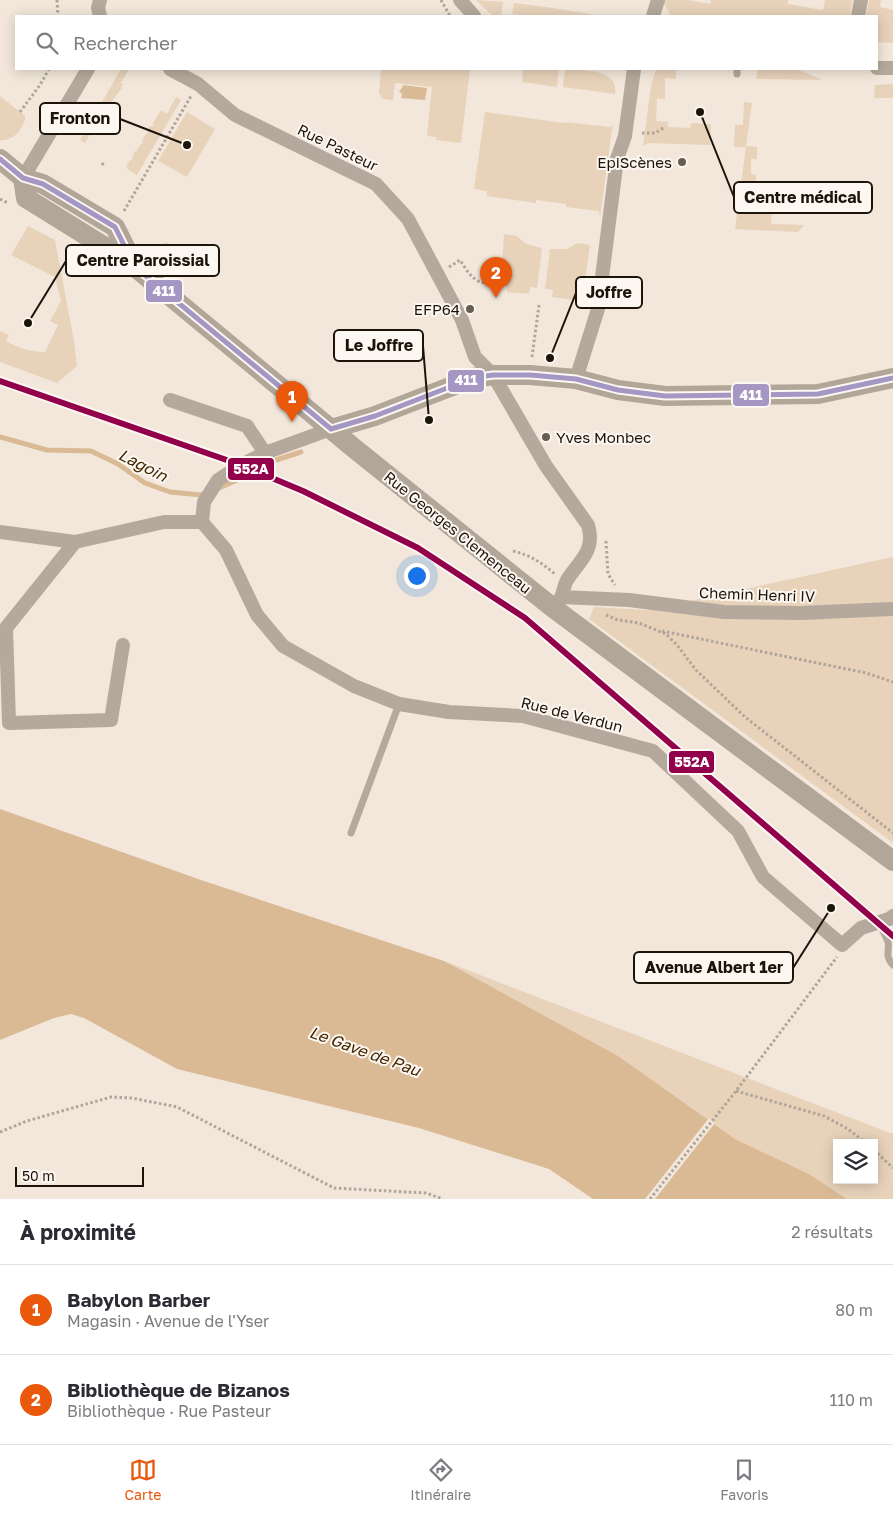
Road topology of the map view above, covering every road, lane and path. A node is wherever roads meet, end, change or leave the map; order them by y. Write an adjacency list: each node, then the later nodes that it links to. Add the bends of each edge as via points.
1 (57, 0): 7 (path)
2 (100, 0): 8 (street)
3 (441, 0): 9 (path)
4 (460, 0): 10 (street)
5 (658, 0): 11 (street)
6 (861, 0): 12 (street)
7 (58, 15)
8 (100, 15)
9 (449, 15)
10 (473, 15)
11 (654, 15)
12 (858, 15)
13 (878, 68): 14 (street)
14 (893, 68)
15 (48, 70): 20 (path)
16 (87, 70): 24 (street)
17 (172, 70): 19 (street, Rue Pasteur)
18 (634, 70): 35 (street, via 625,136 617,159 598,309)
19 (198, 84): 27 (path); 29 (street, Rue Pasteur, via 235,115 376,184 408,219)
20 (20, 112)
21 (665, 127): 22 (path, via 655,133)
22 (642, 133)
23 (0, 159): 24 (main road)
24 (23, 178): 27 (main road, via 43,184); 28 (main road, via 26,198)
25 (0, 198): 26 (path)
26 (11, 205)
27 (115, 227): 28 (main road)
28 (135, 267): 37 (main road, Rue Georges Clemenceau)
29 (437, 273): 30 (path, via 460,260 473,278 484,283); 32 (street, Rue Pasteur, via 462,320 475,358)
30 (494, 282)
31 (539, 306): 33 (path)
32 (493, 375): 33 (main road); 37 (main road, via 473,378 375,416); 40 (street, Rue Pasteur, via 546,466)
33 (530, 375): 35 (main road)
34 (893, 378): 35 (main road, via 818,394 665,396 618,390)
35 (576, 379)
36 (170, 400): 38 (street, via 247,426)
37 (331, 429): 38 (street); 44 (main road, Rue Georges Clemenceau)
38 (265, 453): 39 (street, via 218,480 204,502)
39 (202, 522): 42 (street, via 164,522); 50 (street, Rue de Verdun, via 226,550 257,615 283,646 354,686)
40 (588, 525): 43 (path, via 604,535 608,574); 44 (street, via 591,534 587,552 565,582)
41 (0, 532): 42 (street)
42 (74, 542): 48 (street, via 6,628 9,723 111,720)
43 (629, 600): 44 (street, Chemin Henri IV); 45 (street, Chemin Henri IV, via 724,612)
44 (557, 602): 53 (main road, Rue Georges Clemenceau, via 587,633)
45 (893, 609)
46 (639, 623): 47 (path)
47 (657, 630): 49 (path, via 866,673); 52 (path, via 666,634 696,670 745,717)
48 (123, 645)
49 (893, 682)
50 (399, 704): 51 (lane); 56 (street, Rue de Verdun, via 449,712 523,716 653,751 738,832 763,877)
51 (352, 833)
52 (893, 833)
53 (893, 862)
54 (893, 916): 55 (street)
55 (879, 923): 56 (street, via 861,928); 57 (lane)
56 (842, 945): 58 (path, via 840,954)
57 (893, 965)
58 (736, 1091): 60 (path, via 824,1116); 64 (path)
59 (0, 1132): 63 (path, via 111,1097 132,1098 177,1107 334,1188 426,1193)
60 (861, 1139)
61 (878, 1154): 62 (path)
62 (893, 1168)
63 (443, 1199)
64 (650, 1199)

